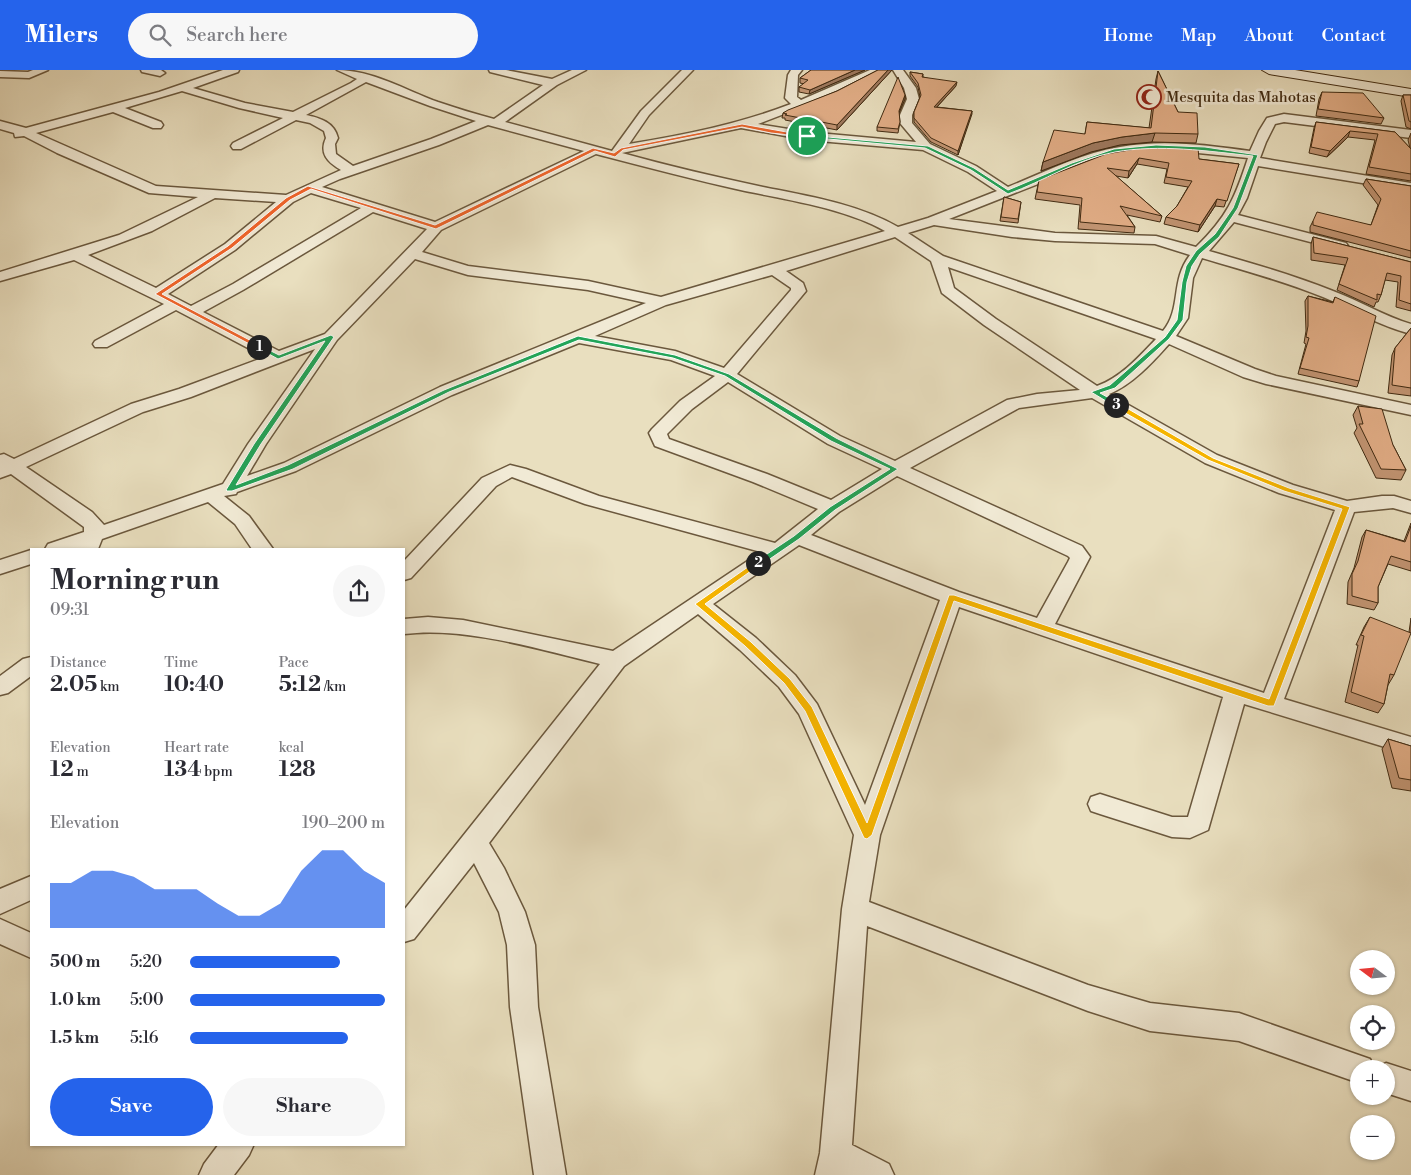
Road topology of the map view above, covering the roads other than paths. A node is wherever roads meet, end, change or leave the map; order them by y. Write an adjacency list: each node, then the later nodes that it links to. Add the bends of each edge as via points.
1 (43, 70): 13 (street, via 29,75)
2 (146, 70): 12 (street)
3 (234, 70): 15 (street)
4 (494, 70): 14 (street, via 518,78)
5 (581, 70): 14 (street)
6 (688, 70): 30 (street, via 646,113)
7 (796, 70): 17 (street, via 791,98)
8 (879, 70): 17 (street)
9 (898, 70): 28 (street, via 913,99 906,123)
10 (1268, 70): 16 (street)
11 (355, 72): 19 (street, via 355,85); 20 (street, via 434,104)
12 (160, 73)
13 (0, 74)
14 (553, 83): 20 (street)
15 (182, 88): 18 (street); 19 (street, via 243,106)
16 (1411, 93)
17 (799, 105): 23 (street)
18 (114, 108): 22 (street); 24 (street)
19 (294, 116): 27 (street); 32 (street, via 313,120 330,130 332,138 328,150 331,158)
20 (492, 122): 29 (street); 32 (street)
21 (0, 125): 24 (street)
22 (157, 125)
23 (742, 125): 28 (street, via 798,135); 30 (street)
24 (25, 132): 26 (street); 36 (street, via 154,190)
25 (1411, 134): 31 (street, via 1277,119 1268,126)
26 (8, 138)
27 (237, 146)
28 (926, 147): 35 (street, via 972,169)
29 (595, 150): 30 (street); 41 (street)
30 (618, 152): 42 (street, via 678,172 857,214)
31 (1254, 158): 33 (street); 35 (street, via 1205,149 1156,146 1114,151); 39 (street)
32 (352, 170): 34 (street)
33 (1411, 187)
34 (310, 188): 37 (street); 38 (street)
35 (1008, 192): 40 (street)
36 (214, 194): 37 (street); 46 (street, via 160,222)
37 (288, 199): 50 (street, via 230,247)
38 (372, 207): 41 (street); 53 (street)
39 (1230, 217): 43 (street); 45 (street, via 1217,236)
40 (933, 221): 42 (street); 45 (street, via 1047,236 1156,240)
41 (436, 227): 44 (street)
42 (897, 231): 47 (street); 48 (street)
43 (1358, 251)
44 (413, 253): 51 (street, via 448,267 618,290); 55 (street)
45 (1198, 253): 54 (street, via 1296,281); 57 (street, via 1184,282 1180,320)
46 (76, 255): 49 (street); 50 (street)
47 (938, 259): 57 (street); 61 (street, via 947,290)
48 (774, 270): 51 (street); 60 (street, via 800,289)
49 (0, 277)
50 (158, 294): 52 (street)
51 (660, 302): 56 (street)
52 (175, 304): 53 (street); 58 (street)
53 (193, 311): 59 (street)
54 (1411, 330)
55 (331, 337): 59 (street); 65 (street)
56 (578, 338): 60 (street, via 675,356); 65 (street, via 446,391 290,467)
57 (1167, 338): 61 (street, via 1112,387); 62 (street, via 1272,380)
58 (101, 344)
59 (278, 357): 63 (street, via 137,408)
60 (727, 375): 64 (street, via 834,440); 68 (street, via 671,419 658,433 661,442)
61 (1094, 392): 64 (street, via 1013,404); 66 (street, via 1211,459 1286,489)
62 (1411, 410)
63 (4, 465): 69 (street, via 85,516 94,525)
64 (895, 469): 68 (street); 79 (street, via 1075,551 1080,558)
65 (221, 493): 69 (street); 72 (street)
66 (1346, 507): 67 (street, via 1394,502); 84 (street)
67 (1411, 507)
68 (832, 508): 70 (street)
69 (91, 542): 71 (street)
70 (787, 544): 75 (street, via 592,500 510,471 489,482); 76 (street); 77 (street)
71 (60, 548)
72 (262, 548)
73 (30, 556): 74 (street)
74 (0, 567)
75 (405, 572)
76 (952, 597): 79 (street); 87 (street)
77 (699, 604): 80 (street); 87 (street, via 787,681 808,710)
78 (405, 626): 80 (street, via 424,623 457,626)
79 (1042, 628): 83 (street)
80 (616, 660): 88 (street)
81 (30, 666): 82 (street)
82 (0, 687)
83 (1236, 692): 84 (street); 86 (street, via 1199,823 1190,828 1172,827)
84 (1271, 704): 85 (street)
85 (1411, 746)
86 (1100, 804)
87 (867, 835): 91 (street)
88 (475, 842): 92 (street); 101 (street, via 512,912 521,945 524,1007)
89 (30, 887): 90 (street)
90 (0, 902)
91 (855, 909): 95 (street, via 1097,1001 1150,1017 1239,1027); 99 (street)
92 (405, 929)
93 (0, 931): 94 (street)
94 (30, 946)
95 (1350, 1066)
96 (1395, 1081): 97 (street)
97 (1411, 1086)
98 (237, 1146): 100 (street)
99 (833, 1164): 102 (street)
100 (216, 1175)
101 (550, 1175)
102 (878, 1175)

